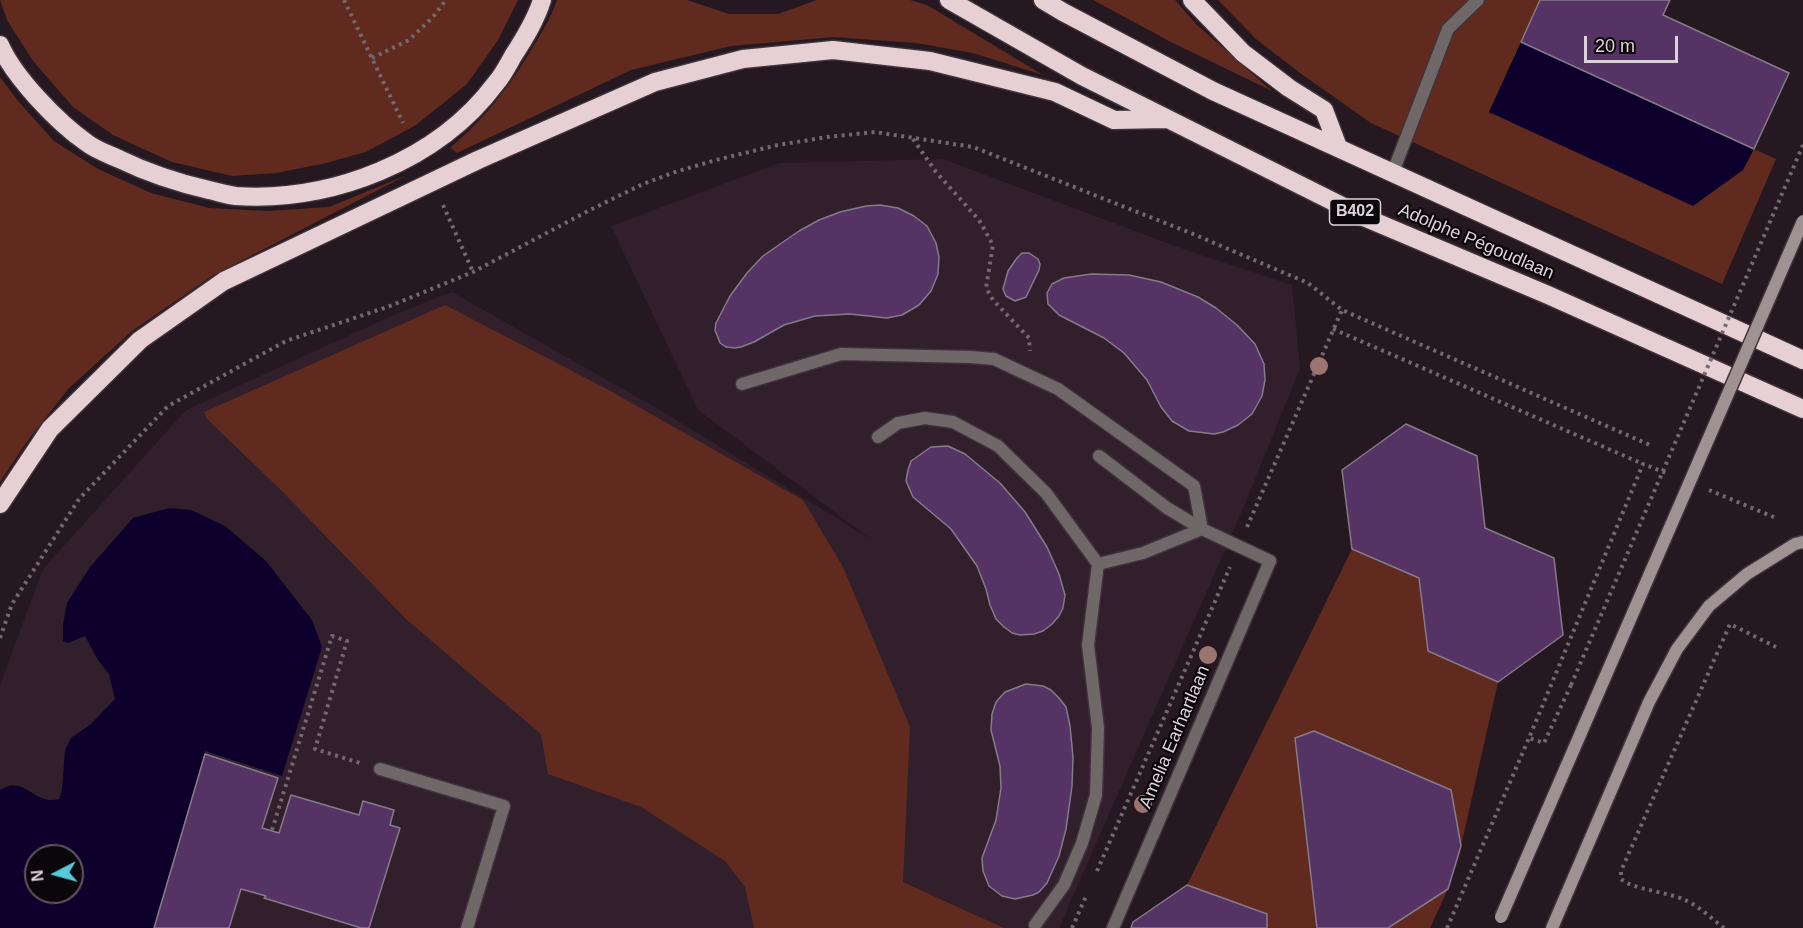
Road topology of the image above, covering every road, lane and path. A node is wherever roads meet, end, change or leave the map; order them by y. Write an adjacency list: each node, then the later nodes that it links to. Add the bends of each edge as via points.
1 (344, 0): 9 (path)
2 (446, 0): 9 (path, via 409,40)
3 (542, 0): 8 (highway, via 496,84 471,112 442,135 406,159 363,179 321,190 267,197 232,196 181,184 87,144 46,108)
4 (949, 0): 10 (highway, Adolphe Pégoudlaan / B402)
5 (1043, 0): 14 (highway, Adolphe Pégoudlaan, via 1213,91)
6 (1192, 0): 14 (highway, via 1243,53 1324,110)
7 (1478, 0): 15 (street, via 1448,29)
8 (0, 45)
9 (372, 58): 11 (path)
10 (1167, 119): 24 (highway, Adolphe Pégoudlaan / B402, via 1366,218); 31 (highway, via 1114,120 1055,92 930,61 833,50 743,59 655,82 478,160 224,281 140,340 50,429)
11 (403, 123)
12 (912, 138): 18 (path, via 875,132 827,136 675,172 590,210); 19 (path, via 973,147 1086,191 1308,283); 22 (path, via 979,220 993,245 986,288 1029,338)
13 (1803, 146): 39 (path, bridge, via 1571,685 1544,743)
14 (1338, 147): 15 (highway, Adolphe Pégoudlaan)
15 (1393, 172): 21 (highway, Adolphe Pégoudlaan)
16 (443, 205): 18 (path)
17 (1803, 221): 44 (street, bridge)
18 (473, 272): 37 (path, via 390,306 286,341 168,406 79,499 12,604)
19 (1342, 310): 20 (path); 26 (path)
20 (1333, 329): 28 (path); 35 (path)
21 (1803, 360)
22 (1032, 378): 23 (street, via 994,359 841,354); 33 (street, via 1058,389 1194,486)
23 (742, 384)
24 (1803, 409)
25 (878, 437): 36 (street, via 898,423 926,418 954,422 998,446 1046,493)
26 (1650, 445)
27 (1099, 456): 33 (street, via 1167,508)
28 (1643, 464): 29 (path); 39 (path)
29 (1675, 477)
30 (1706, 489): 32 (path)
31 (0, 504)
32 (1776, 518)
33 (1202, 529): 35 (street); 36 (street, via 1143,553)
34 (1803, 542): 50 (street, via 1747,574 1709,606 1677,649 1649,702)
35 (1239, 546): 42 (path); 48 (street, Amelia Earhartlaan, via 1270,561)
36 (1098, 564): 45 (street, via 1088,645 1098,728 1096,795 1064,885)
37 (0, 638)
38 (1776, 647): 51 (path, via 1730,624 1621,871 1626,885 1687,901)
39 (1529, 738): 49 (path)
40 (380, 769): 41 (path, via 315,748 347,641 332,636); 46 (street, via 504,806)
41 (272, 830)
42 (1096, 874)
43 (1091, 884): 47 (path)
44 (1499, 923)
45 (1035, 924)
46 (467, 928)
47 (1072, 928)
48 (1113, 928)
49 (1447, 928)
50 (1552, 928)
51 (1724, 928)

